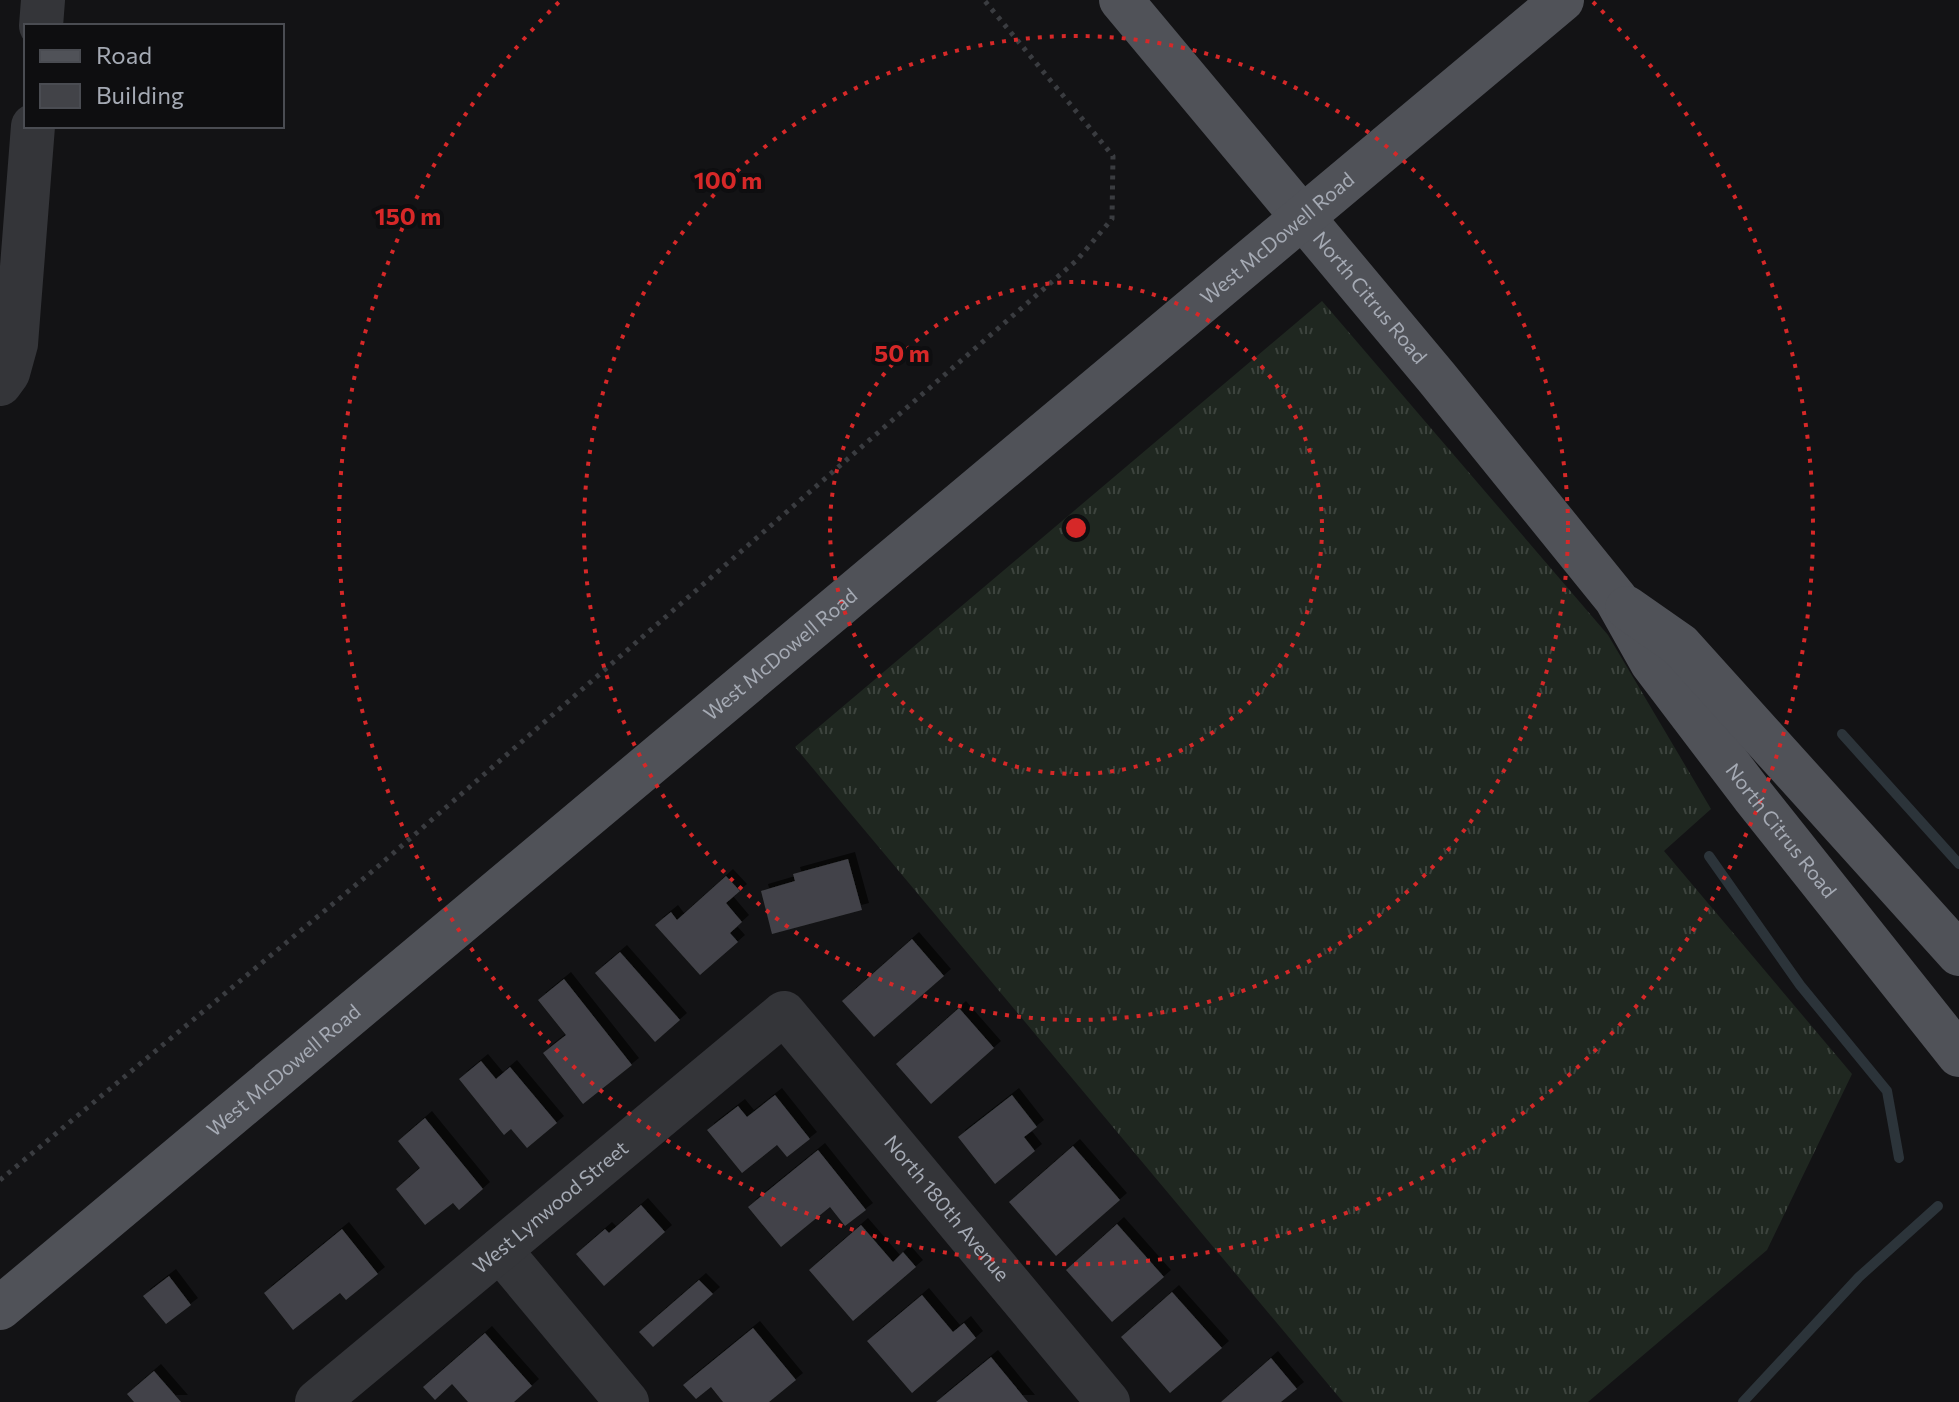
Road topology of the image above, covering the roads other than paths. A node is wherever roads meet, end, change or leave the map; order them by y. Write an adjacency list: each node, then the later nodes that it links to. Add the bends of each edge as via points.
1 (43, 0): 4 (street)
2 (1121, 0): 6 (main road, North Citrus Road)
3 (1562, 0): 6 (main road, West McDowell Road)
4 (41, 24)
5 (33, 128): 7 (street, via 16,344)
6 (1302, 216): 8 (main road, North Citrus Road); 13 (main road, West McDowell Road)
7 (0, 384)
8 (1616, 599): 9 (main road, North Citrus Road, via 1680,645); 11 (main road, North Citrus Road, via 1652,663)
9 (1959, 954)
10 (784, 1013): 12 (street, West Lynwood Street); 16 (street, North 180th Avenue)
11 (1959, 1055)
12 (500, 1250): 14 (street, West Lynwood Street); 15 (street)
13 (0, 1308)
14 (317, 1402)
15 (627, 1402)
16 (1108, 1402)

